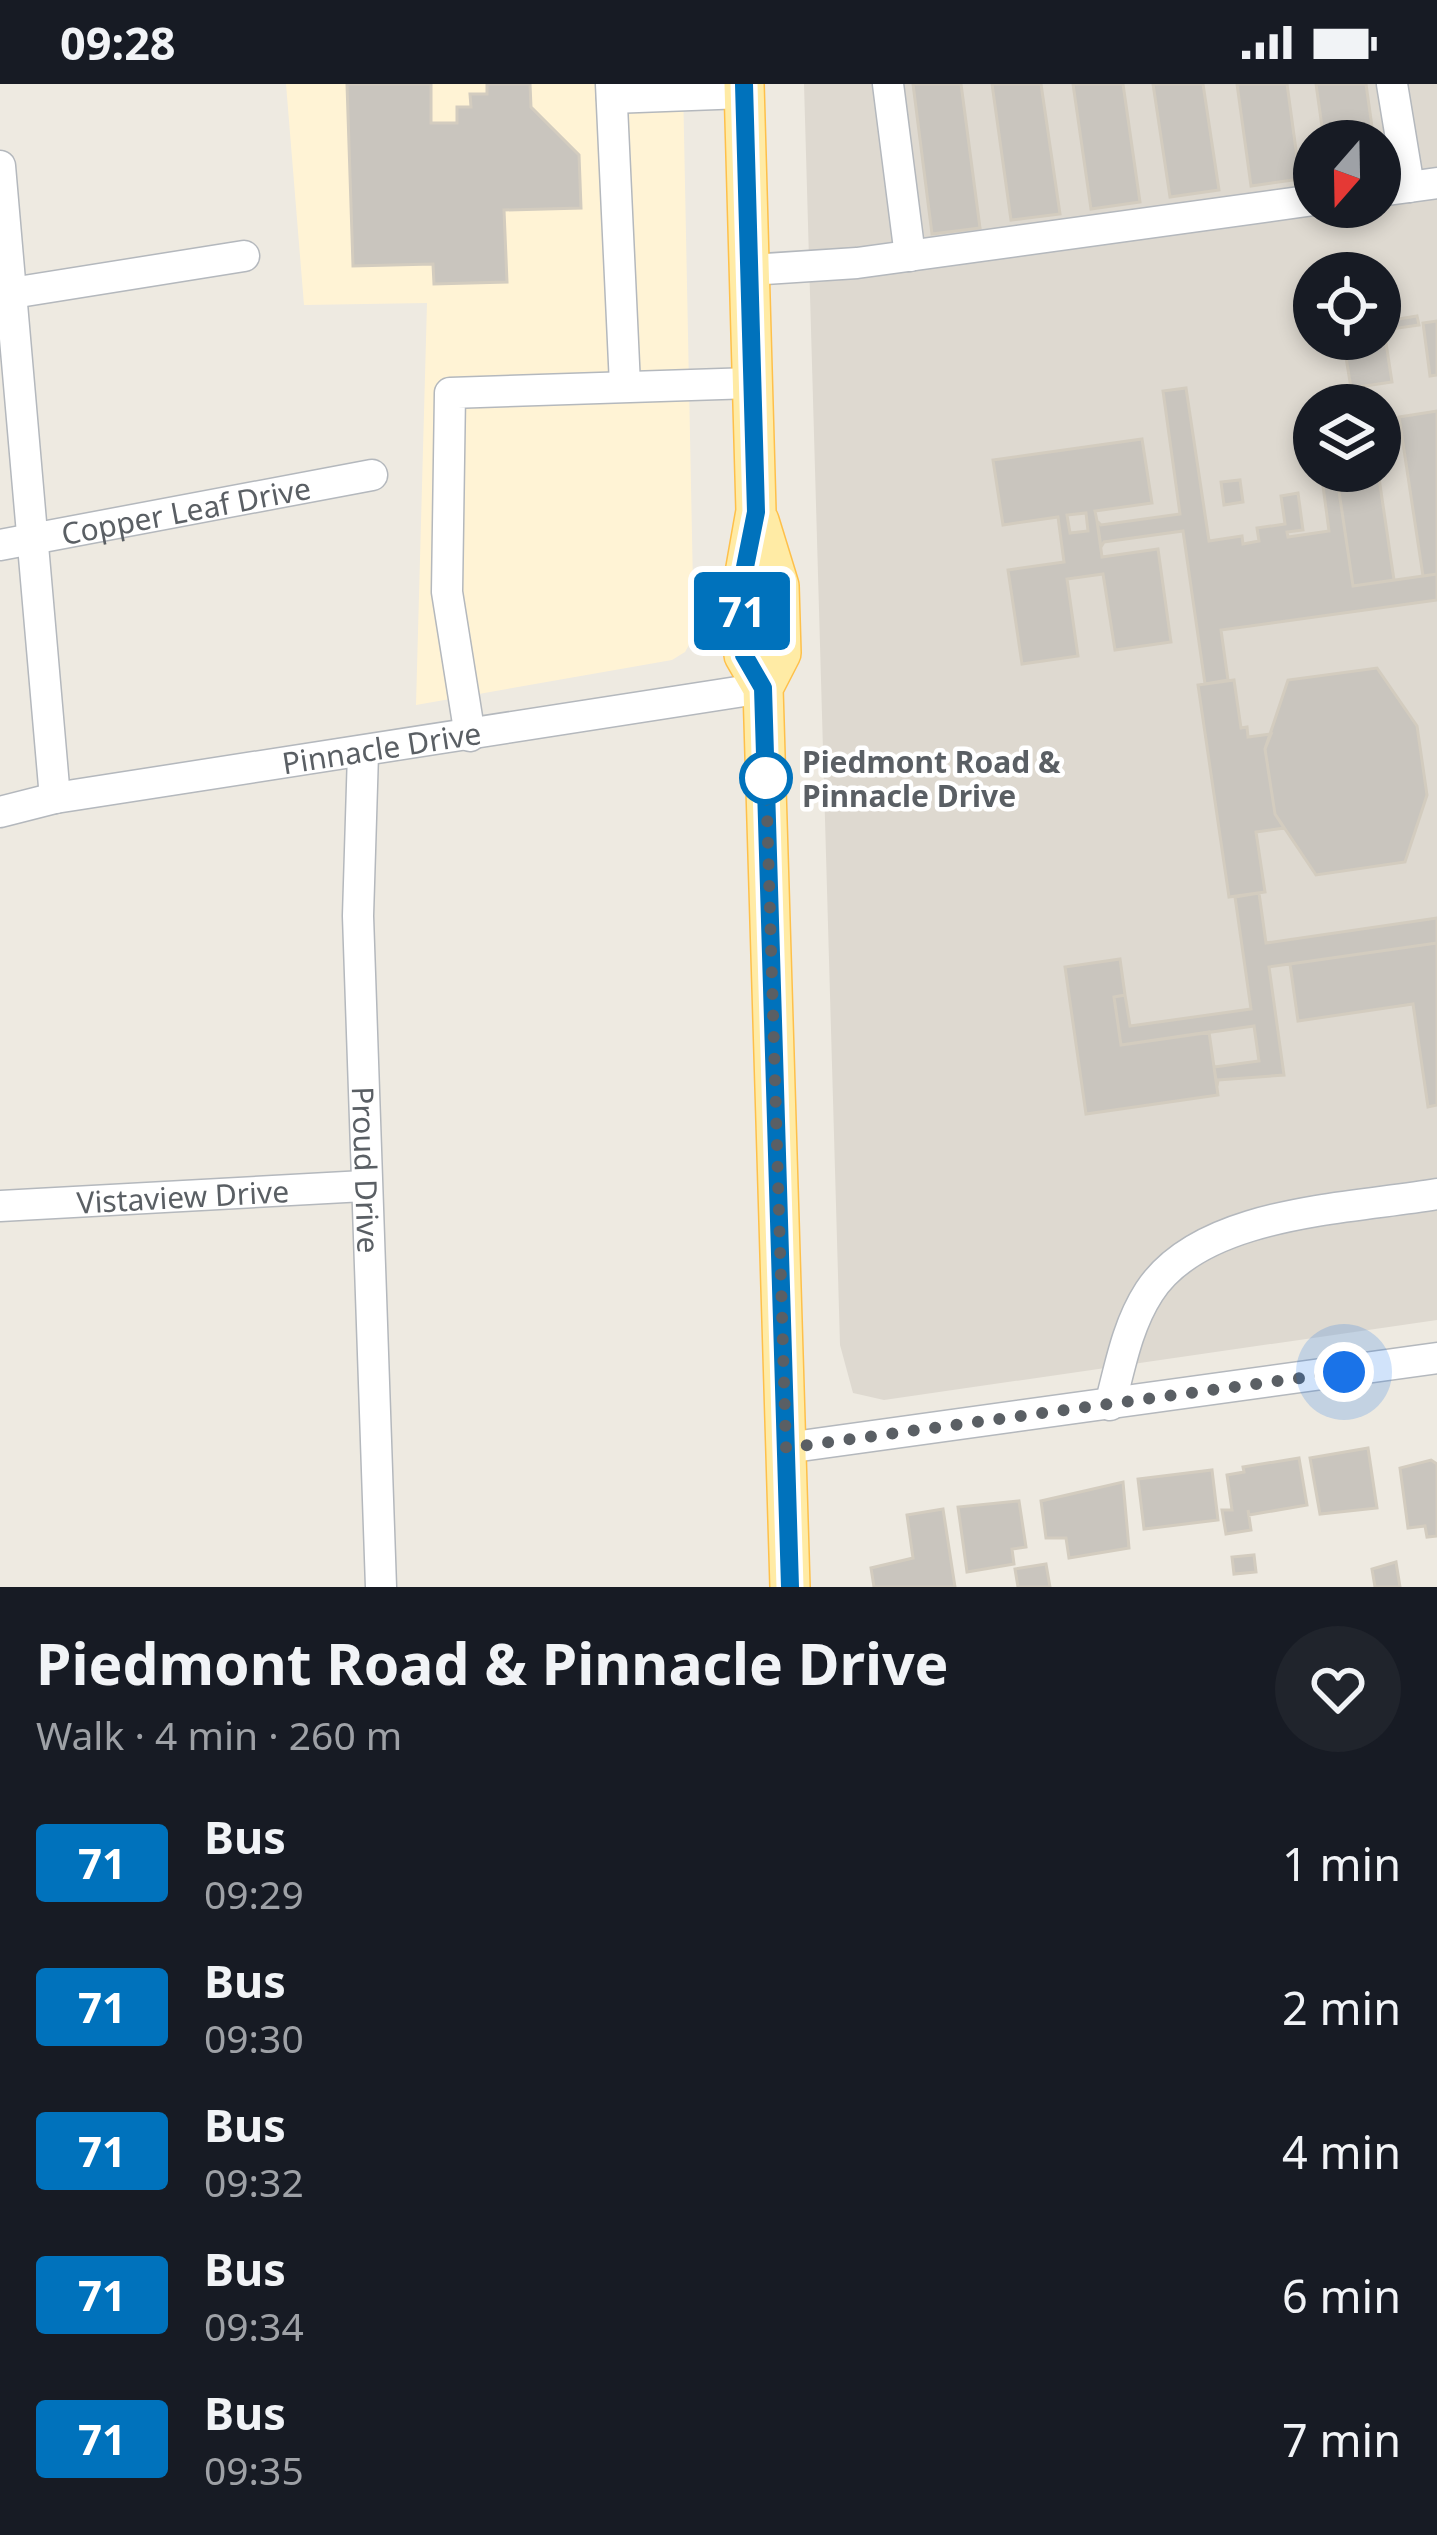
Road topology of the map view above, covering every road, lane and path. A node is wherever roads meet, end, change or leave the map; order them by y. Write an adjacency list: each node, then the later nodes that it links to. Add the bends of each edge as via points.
1 (888, 84): 9 (street)
2 (1392, 84): 6 (street)
3 (744, 88): 4 (street); 10 (main road)
4 (612, 91): 13 (street)
5 (0, 166): 11 (street)
6 (1409, 187)
7 (1293, 203): 9 (street)
8 (244, 256): 11 (street)
9 (910, 256): 10 (street)
10 (749, 270): 12 (main road)
11 (7, 294): 15 (street)
12 (752, 383): 13 (street); 17 (main road, via 756,512 741,587 744,655)
13 (625, 386): 18 (street, via 450,393 447,592)
14 (372, 475): 15 (street, Copper Leaf Drive)
15 (32, 538): 16 (street, Copper Leaf Drive); 20 (street)
16 (0, 545)
17 (763, 688): 18 (street, Pinnacle Drive); 27 (main road)
18 (470, 736): 19 (street, Pinnacle Drive)
19 (363, 753): 20 (street, Pinnacle Drive); 22 (street, Proud Drive)
20 (55, 798): 21 (street, Pinnacle Drive)
21 (0, 812)
22 (364, 1186): 24 (street, Vistaview Drive); 28 (street, Proud Drive)
23 (1437, 1193): 26 (street, via 1250,1226 1180,1255 1131,1325)
24 (0, 1206)
25 (1437, 1358): 26 (street)
26 (1110, 1405): 27 (street)
27 (786, 1448): 29 (main road)
28 (381, 1587)
29 (790, 1587)

